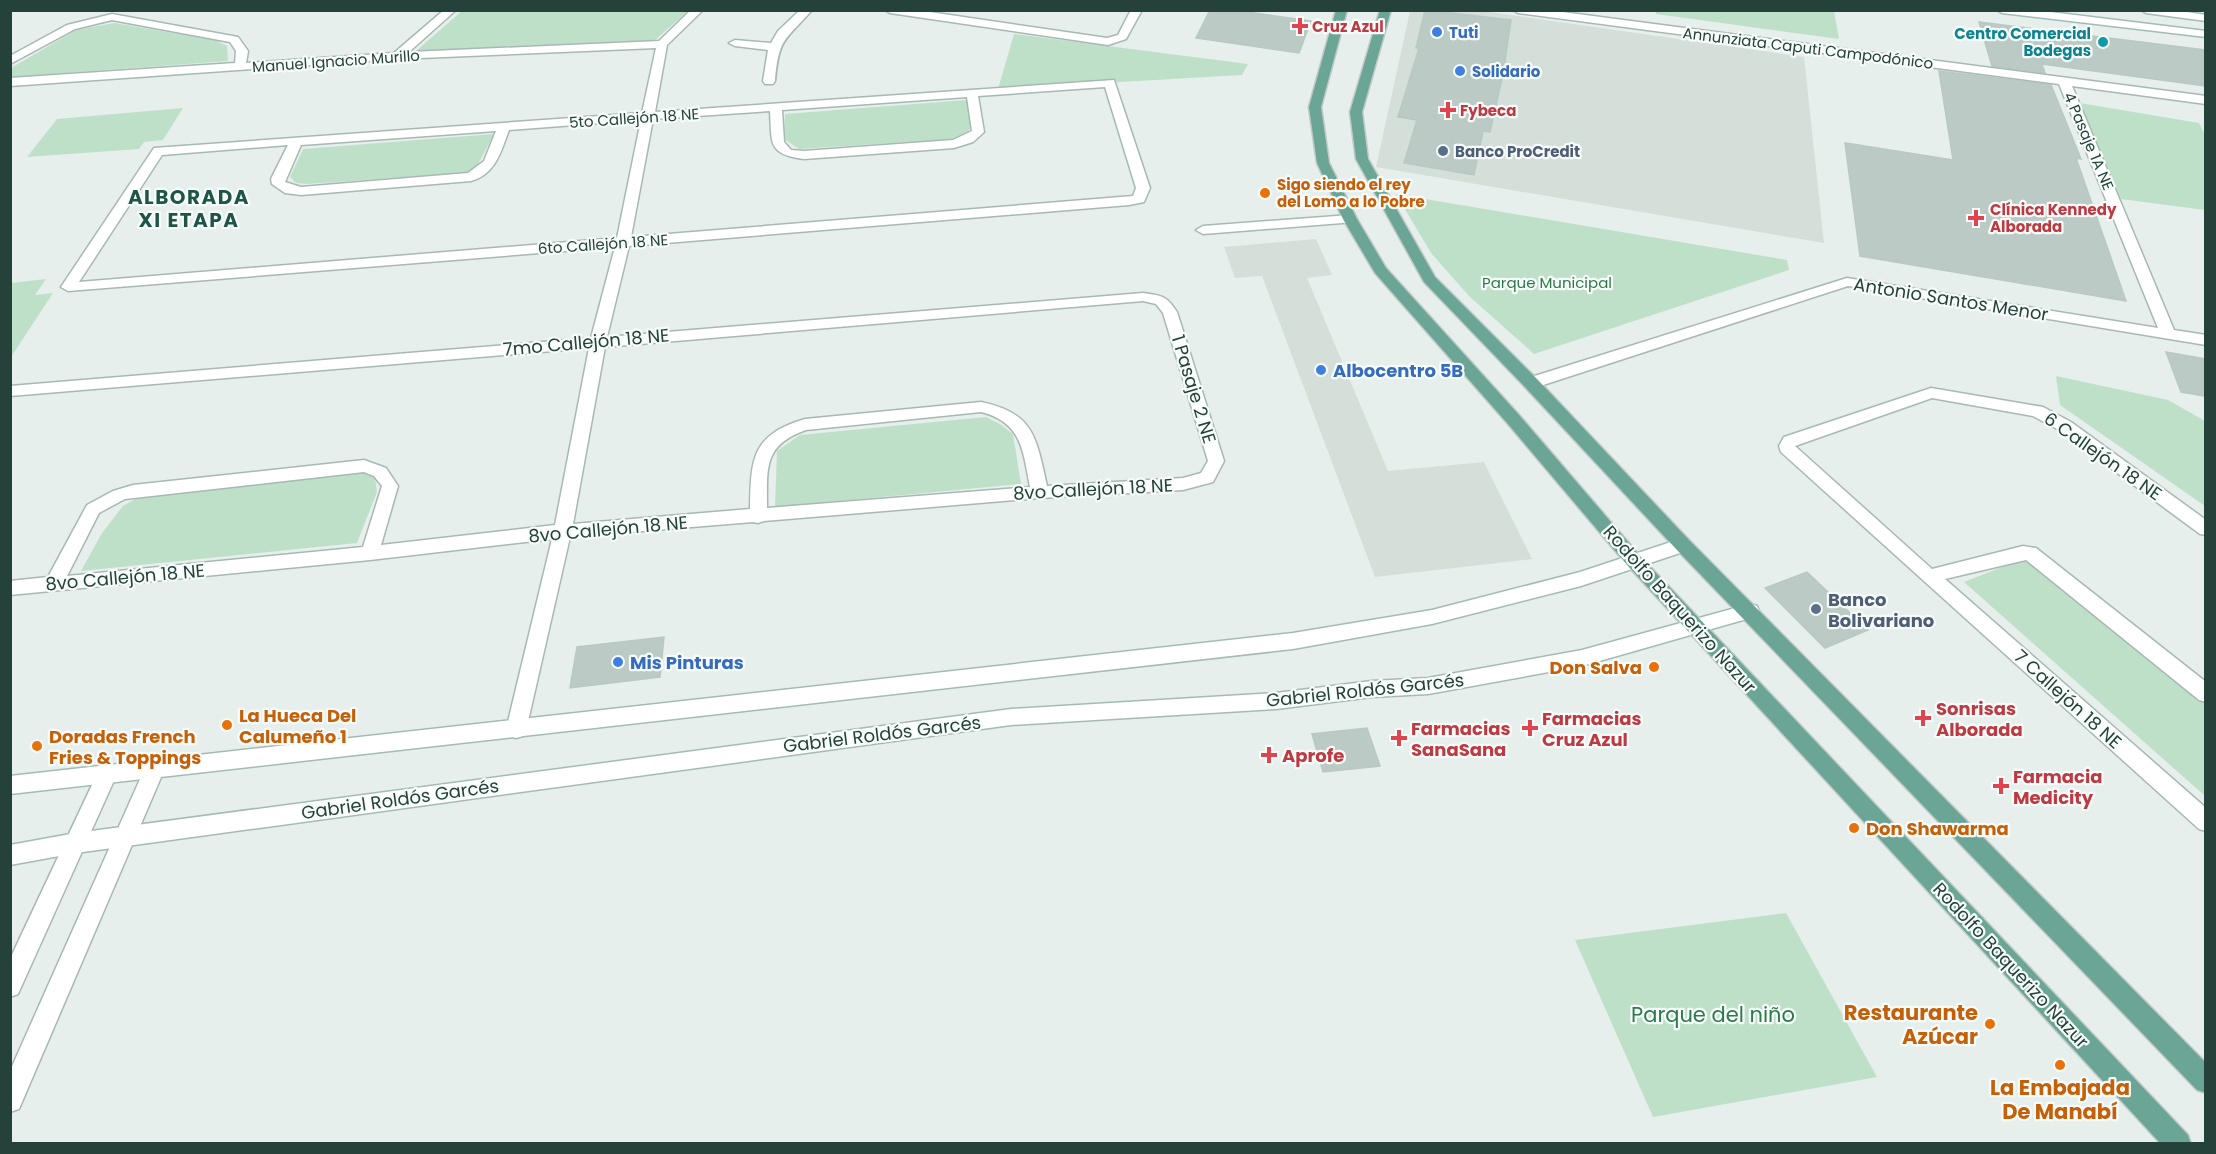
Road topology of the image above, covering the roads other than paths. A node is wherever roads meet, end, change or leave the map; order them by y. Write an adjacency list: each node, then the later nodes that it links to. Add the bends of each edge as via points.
1 (451, 10): 17 (street)
2 (698, 10): 15 (street)
3 (807, 10): 16 (street)
4 (890, 10): 5 (street, via 1108,42 1122,37)
5 (1137, 10)
6 (1342, 10): 30 (main road, Rodolfo Baquerizo Nazur, via 1315,107 1323,163)
7 (1386, 10): 38 (main road, via 1356,112 1362,159 1429,279)
8 (1518, 10): 21 (street, Annunziata Caputi Campodónico)
9 (2001, 10): 13 (street)
10 (2146, 10): 11 (street)
11 (2188, 13): 12 (street)
12 (2205, 18)
13 (2205, 34)
14 (735, 43): 16 (street)
15 (662, 44): 17 (street, Manuel Ignacio Murillo); 26 (street)
16 (773, 47): 20 (street)
17 (397, 56): 19 (street, Manuel Ignacio Murillo)
18 (10, 61): 19 (street, via 71,27 112,17 234,39 242,51)
19 (240, 67): 22 (street, Manuel Ignacio Murillo)
20 (769, 81)
21 (2064, 81): 24 (street, Annunziata Caputi Campodónico); 35 (street, 4 Pasaje 1A NE)
22 (10, 82)
23 (972, 93): 25 (street, 5to Callejón 18 NE); 25 (street, via 978,132 954,144 787,153 778,143); 29 (street, 5to Callejón 18 NE, via 1110,83 1143,188)
24 (2205, 99)
25 (776, 108): 26 (street, 5to Callejón 18 NE)
26 (647, 116): 27 (street, 5to Callejón 18 NE); 32 (street)
27 (503, 128): 28 (street, 5to Callejón 18 NE); 28 (street, via 490,164 471,177 290,190 279,184 278,179)
28 (296, 142): 33 (street, 5to Callejón 18 NE, via 158,151)
29 (1139, 199): 32 (street, 6to Callejón 18 NE)
30 (1350, 219): 31 (street); 48 (main road, Rodolfo Baquerizo Nazur, via 1380,270)
31 (1203, 230)
32 (623, 243): 33 (street, 6to Callejón 18 NE); 37 (street)
33 (68, 286)
34 (1161, 300): 37 (street, 7mo Callejón 18 NE, via 1143,297); 41 (street, 1 Pasaje 2 NE, via 1170,312 1216,461)
35 (2169, 335): 36 (street, Antonio Santos Menor); 38 (street, Antonio Santos Menor, via 1847,282)
36 (2205, 340)
37 (598, 341): 39 (street, 7mo Callejón 18 NE); 45 (street)
38 (1531, 383): 46 (main road)
39 (10, 391)
40 (1787, 446): 44 (street, 6 Callejón 18 NE, via 1790,441 1931,393 2037,411 2065,426); 49 (street, 7 Callejón 18 NE, via 1789,452)
41 (1207, 478): 42 (street, 8vo Callejón 18 NE, via 1183,484)
42 (1040, 492): 43 (street, 8vo Callejón 18 NE); 43 (street, via 1026,435 1018,423 1002,411 981,407 805,425 786,432 770,442 763,453)
43 (758, 517): 45 (street, 8vo Callejón 18 NE)
44 (2205, 529)
45 (563, 531): 47 (street, 8vo Callejón 18 NE); 55 (street)
46 (1683, 545): 48 (street); 52 (main road)
47 (370, 553): 50 (street, 8vo Callejón 18 NE); 50 (street, via 390,486 381,472 364,466 119,495 93,509)
48 (1634, 561): 53 (main road, Rodolfo Baquerizo Nazur); 55 (street, via 1432,617 1293,641)
49 (1931, 576): 54 (street, via 2030,553); 59 (street, 7 Callejón 18 NE)
50 (54, 583): 51 (street, 8vo Callejón 18 NE)
51 (10, 588)
52 (1750, 611): 53 (street, Gabriel Roldós Garcés); 64 (main road)
53 (1694, 626): 60 (street, Gabriel Roldós Garcés, via 1582,658 1428,686 1276,701 1011,717); 66 (main road, Rodolfo Baquerizo Nazur)
54 (2205, 694)
55 (516, 730): 56 (street)
56 (155, 768): 57 (street); 60 (street)
57 (106, 776): 58 (street); 61 (street)
58 (10, 785)
59 (2205, 822)
60 (125, 837): 61 (street, Gabriel Roldós Garcés); 65 (street)
61 (76, 843): 62 (street, Gabriel Roldós Garcés); 63 (street)
62 (10, 855)
63 (10, 986)
64 (2205, 1081)
65 (10, 1100)
66 (2179, 1143)

